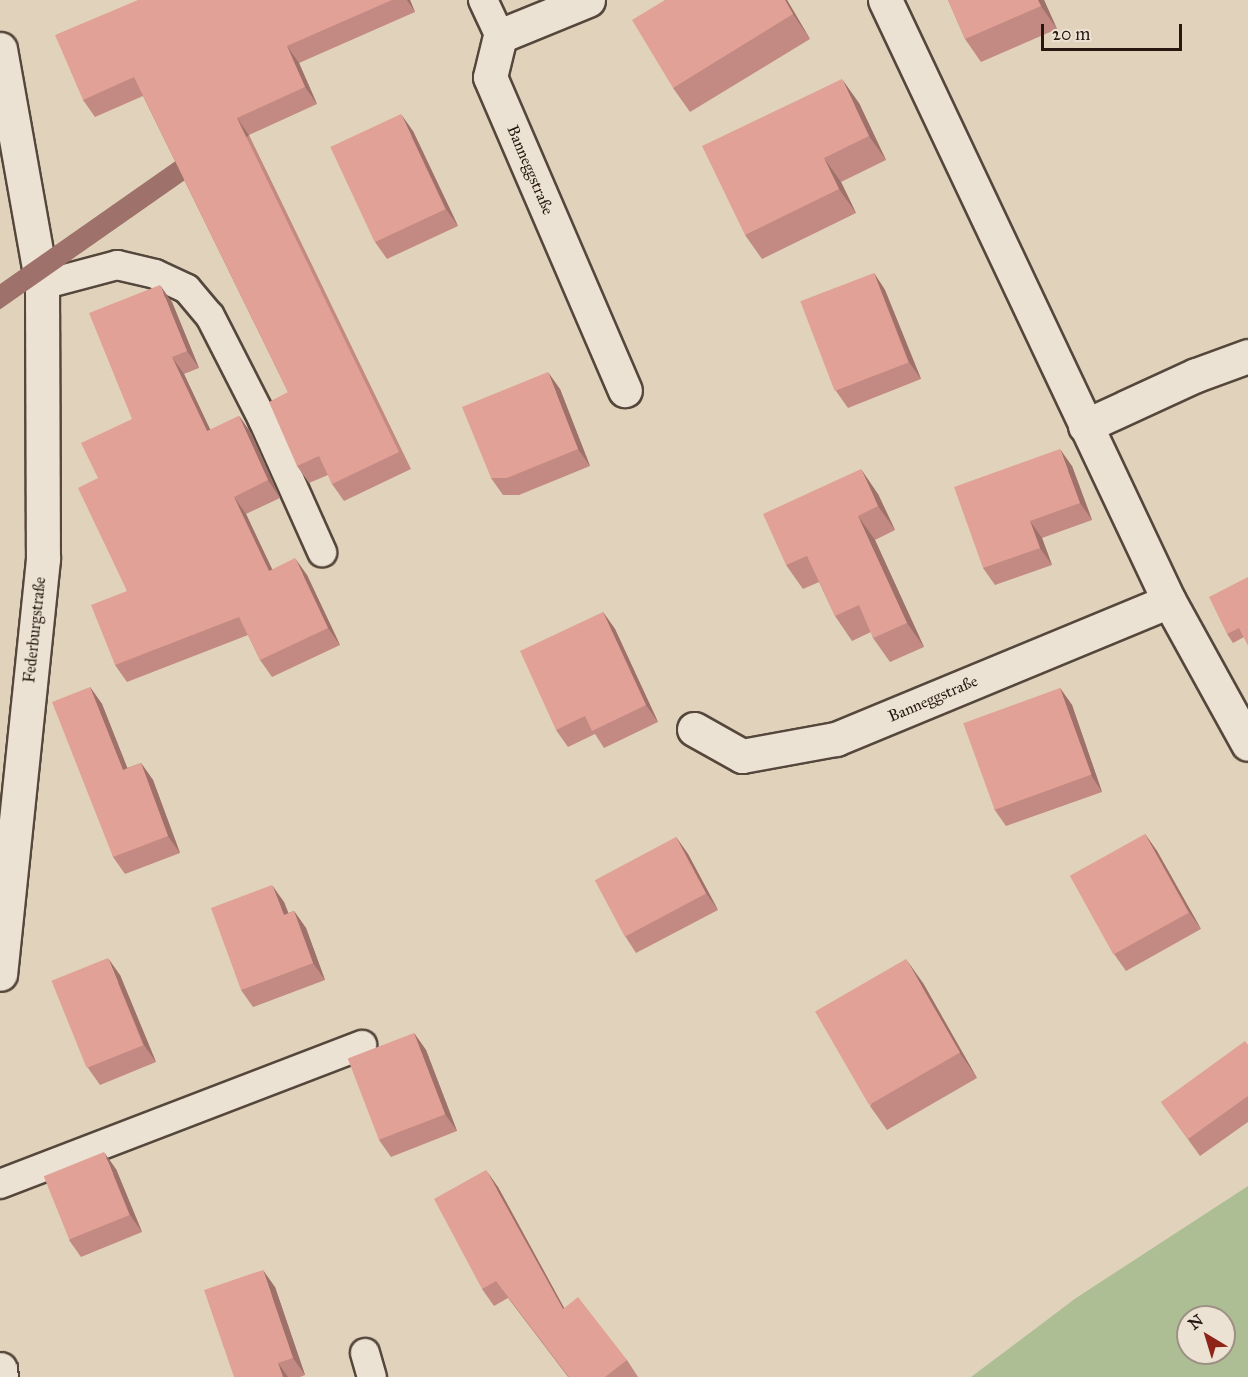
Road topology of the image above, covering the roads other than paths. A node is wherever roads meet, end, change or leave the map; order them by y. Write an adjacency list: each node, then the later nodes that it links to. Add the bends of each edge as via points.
1 (483, 0): 4 (lane)
2 (588, 0): 4 (street)
3 (885, 0): 9 (street)
4 (500, 36): 8 (street, Banneggstraße, via 490,77)
5 (0, 49): 6 (street, Federburgstraße)
6 (42, 285): 10 (lane, via 117,265 154,274 187,289 210,316 263,420); 14 (street, Federburgstraße, via 43,559)
7 (1248, 356): 9 (street, via 1196,375)
8 (625, 390)
9 (1085, 426): 11 (street)
10 (322, 552)
11 (1169, 601): 12 (street, Banneggstraße, via 836,739 742,756); 13 (street)
12 (694, 729)
13 (1248, 744)
14 (0, 974)
15 (362, 1045): 16 (lane)
16 (0, 1184)
17 (0, 1369): 18 (street)
18 (1, 1377)

